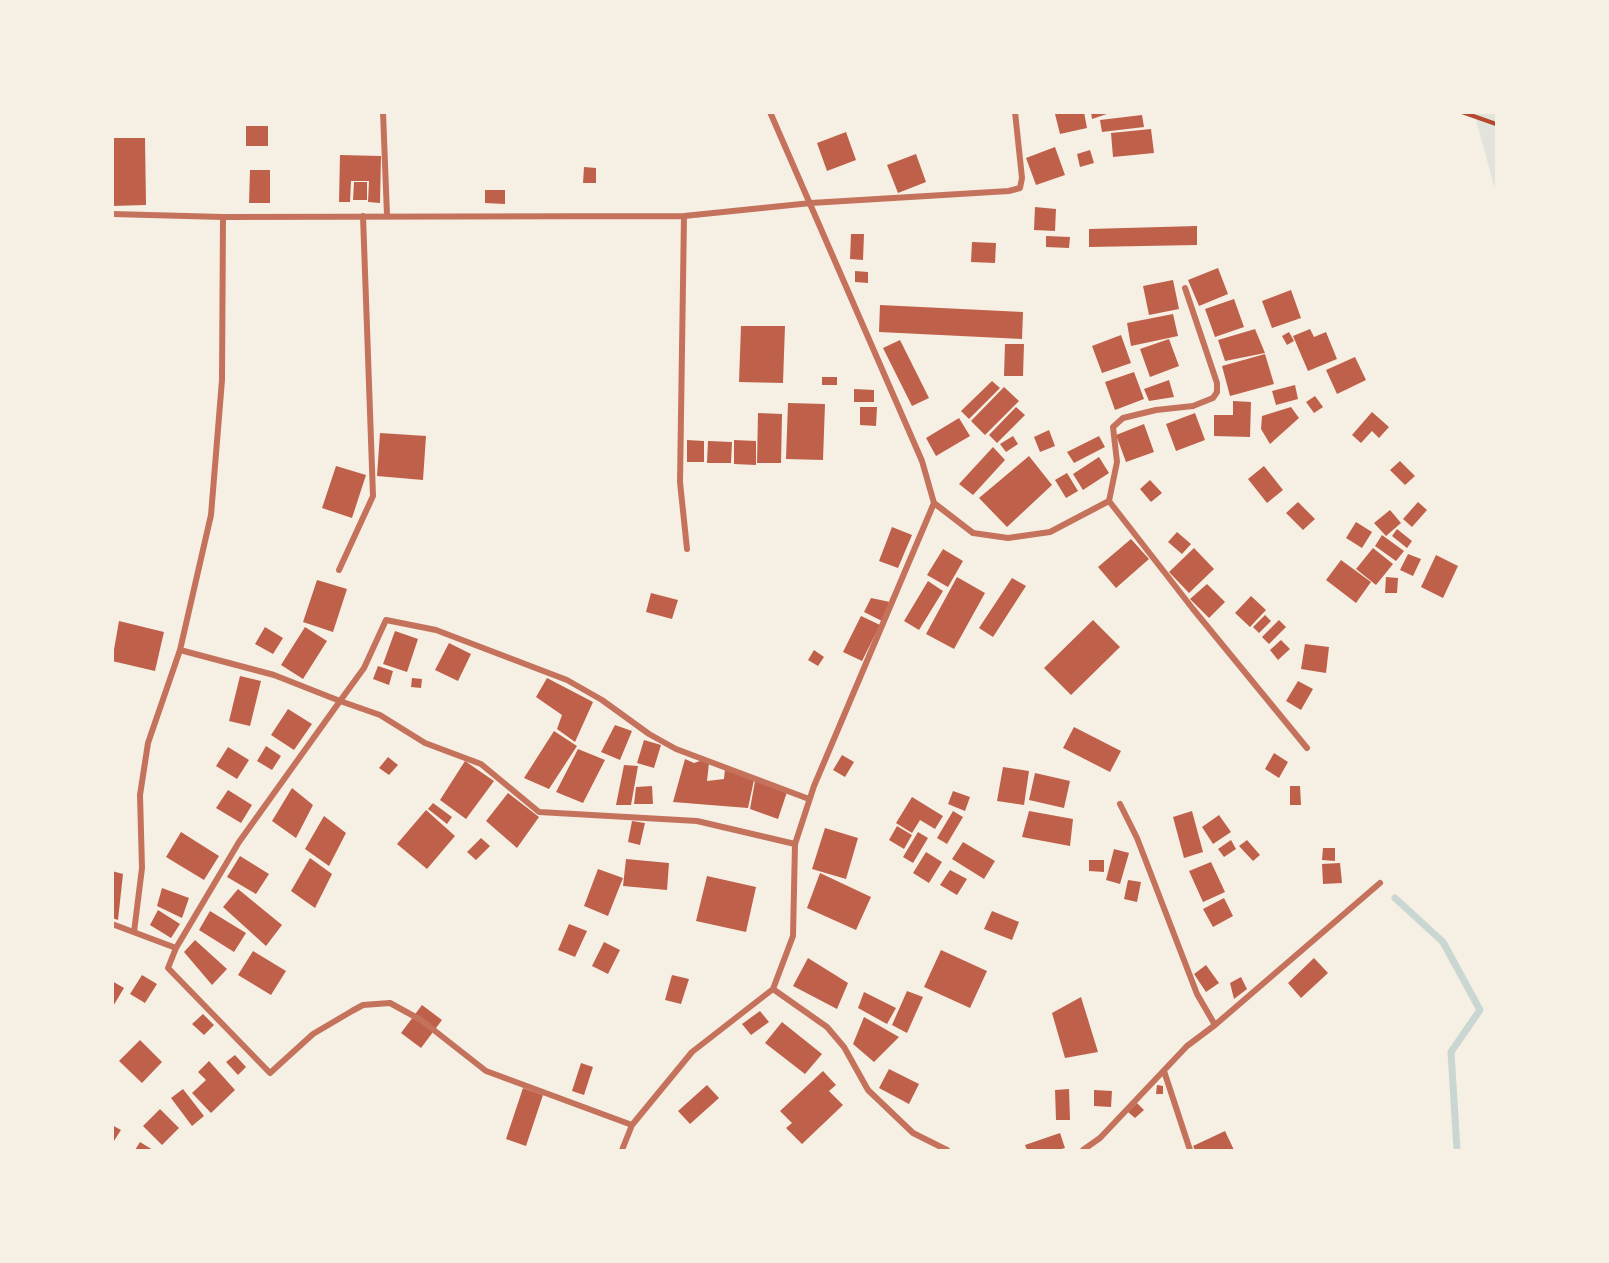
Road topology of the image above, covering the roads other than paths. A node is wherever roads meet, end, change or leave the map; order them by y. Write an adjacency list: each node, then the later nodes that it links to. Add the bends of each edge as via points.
1 (383, 112): 6 (street)
2 (771, 112): 4 (street)
3 (1015, 112): 4 (street, via 1020,188)
4 (811, 203): 8 (street); 12 (street, via 922,461)
5 (112, 214): 9 (street)
6 (387, 215): 7 (street); 8 (street)
7 (363, 216): 9 (street); 14 (street, via 373,495)
8 (684, 216): 13 (street, via 680,482)
9 (223, 217): 15 (street, via 217,464 211,515)
10 (1185, 288): 11 (street, via 1217,392 1213,399 1193,406 1123,418 1113,427 1117,462)
11 (1109, 501): 12 (street, via 1050,532 1008,538 973,533); 17 (street)
12 (934, 503): 18 (street)
13 (687, 549)
14 (339, 570)
15 (180, 650): 16 (street, via 274,675); 23 (street, via 148,743 140,795 142,868)
16 (340, 700): 18 (street, via 364,668 386,620 436,630 567,680 676,749); 20 (street, via 380,715 425,744 481,764 539,812 697,821); 24 (street, via 239,842)
17 (1307, 748)
18 (809, 799): 20 (street)
19 (1120, 804): 26 (street, via 1197,994)
20 (795, 844): 25 (street, via 793,936)
21 (1380, 883): 26 (street)
22 (112, 924): 23 (street)
23 (134, 932): 24 (street)
24 (176, 948): 28 (street, via 168,968 270,1073 313,1034 352,1011 363,1005 390,1003 421,1020 486,1071)
25 (773, 989): 28 (street, via 692,1052); 30 (street, via 827,1028 844,1047 868,1090 913,1133)
26 (1215, 1025): 27 (street, via 1187,1046)
27 (1164, 1071): 31 (street, via 1100,1138); 32 (street)
28 (632, 1125): 29 (street)
29 (622, 1150)
30 (947, 1150)
31 (1083, 1150)
32 (1190, 1150)

